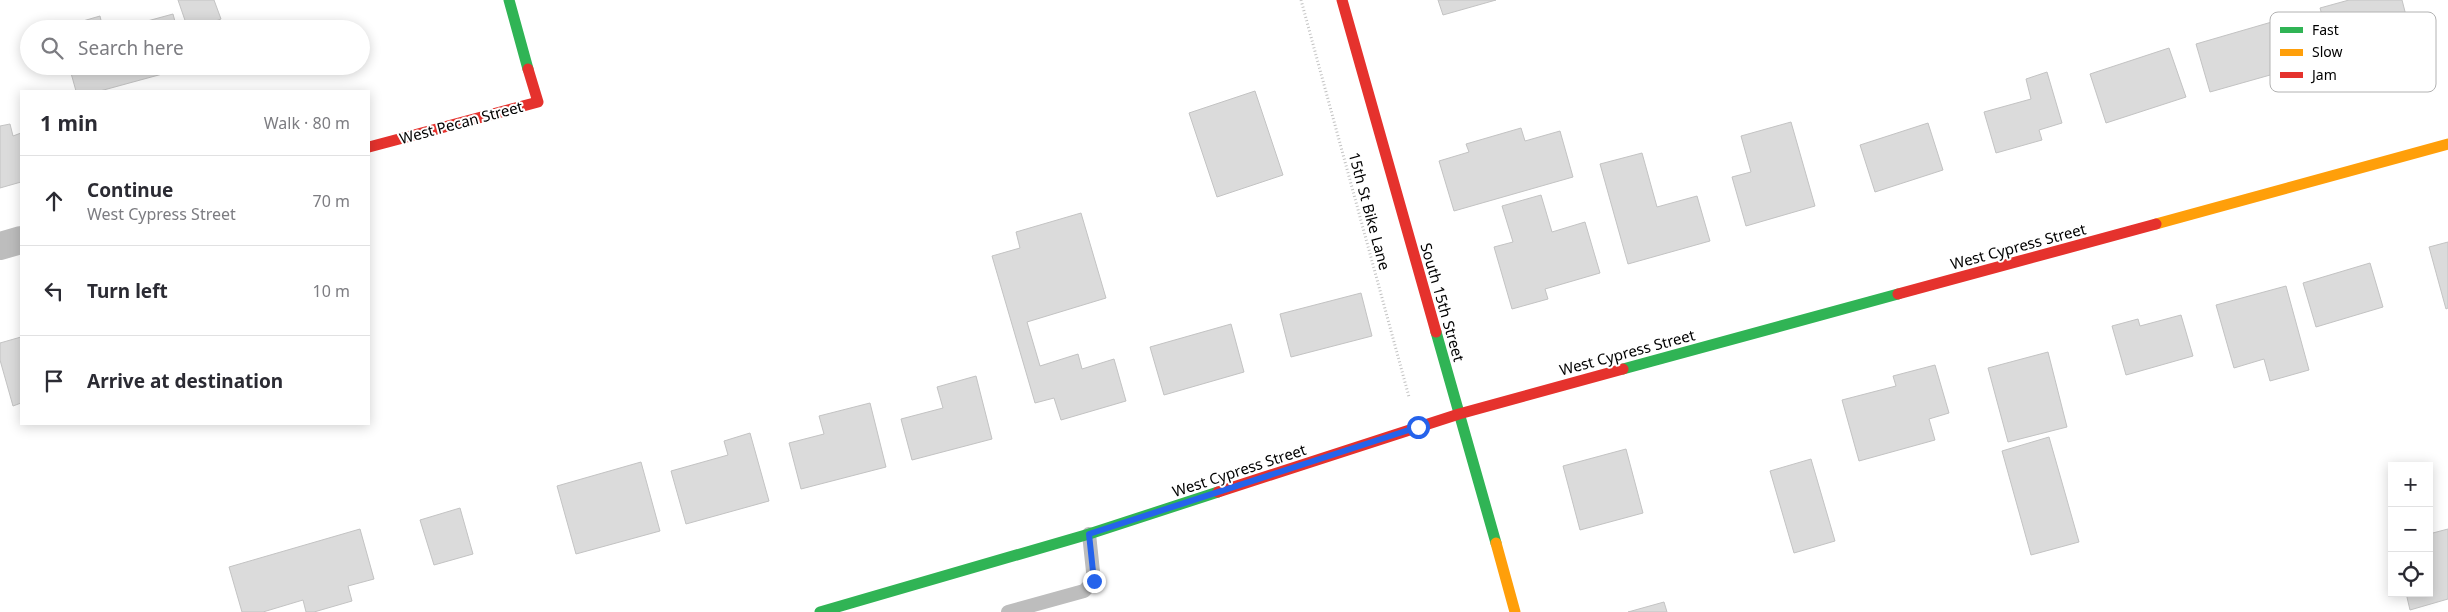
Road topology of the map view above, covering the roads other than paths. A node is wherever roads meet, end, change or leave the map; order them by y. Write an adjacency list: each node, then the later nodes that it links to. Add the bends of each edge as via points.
1 (509, 0): 4 (street, West Pecan Street, via 538,102)
2 (1342, 0): 7 (street, South 15th Street)
3 (2448, 144): 7 (street, West Cypress Street)
4 (370, 147)
5 (20, 240): 6 (street)
6 (0, 246)
7 (1459, 414): 8 (street, West Cypress Street); 11 (street, South 15th Street)
8 (1089, 534): 9 (street, West Cypress Street); 10 (lane, via 1094,581 1084,591)
9 (820, 612)
10 (1008, 612)
11 (1515, 612)

